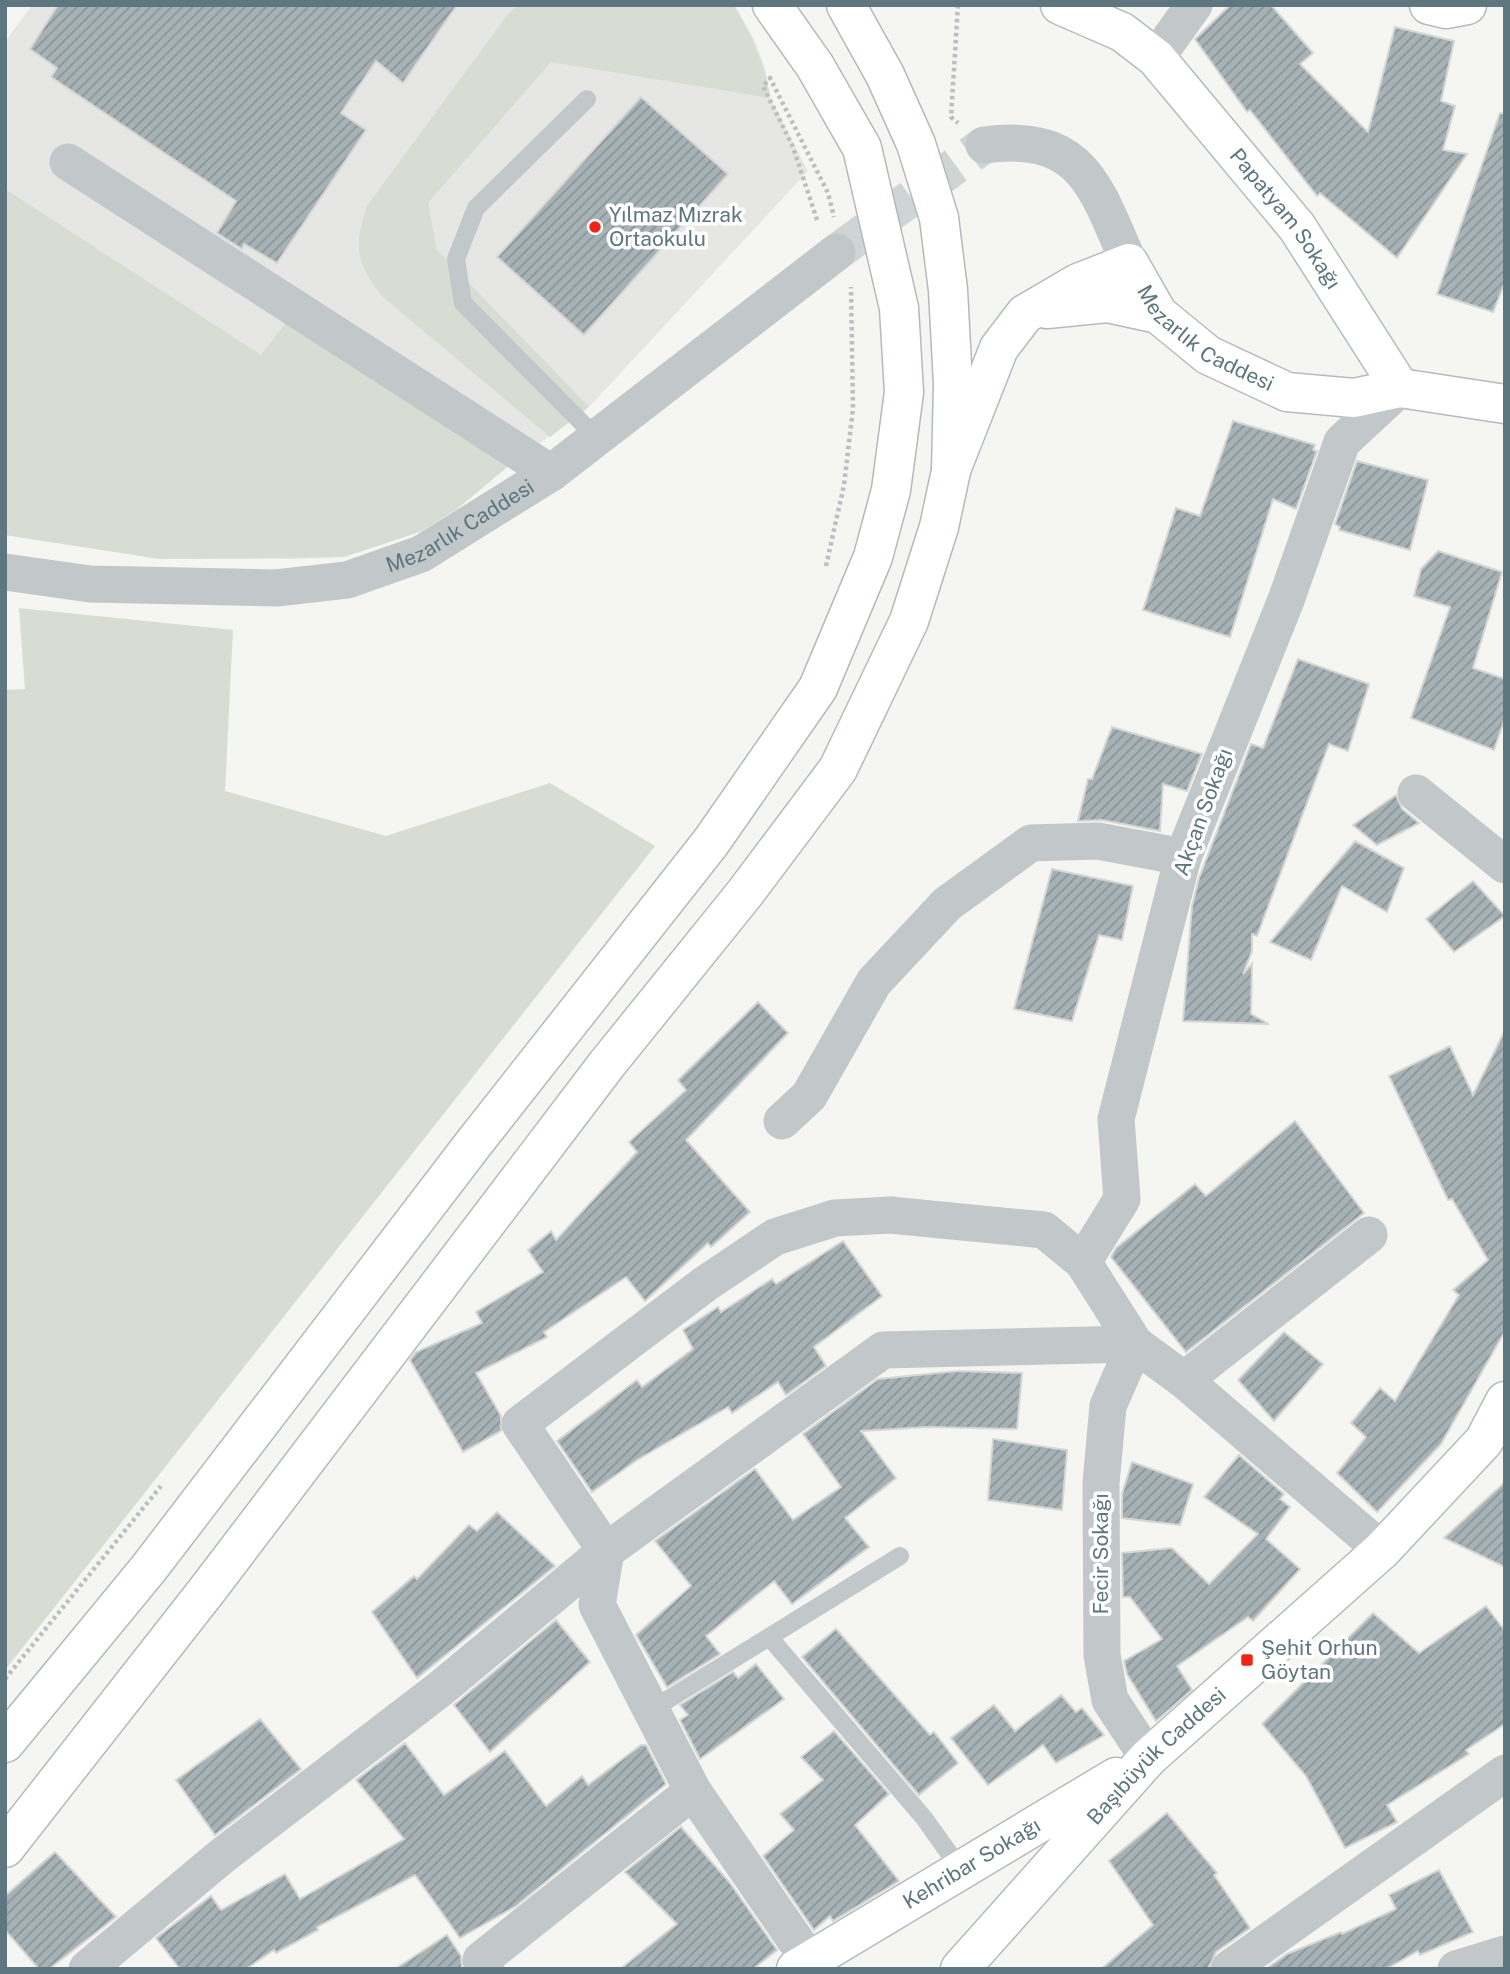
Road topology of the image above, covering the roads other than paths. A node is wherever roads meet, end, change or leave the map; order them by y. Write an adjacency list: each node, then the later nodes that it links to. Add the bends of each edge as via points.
1 (772, 5): 35 (main road, via 815,66 862,148 899,308 904,392 891,490 873,557 818,688 711,842 149,1568)
2 (1060, 5): 7 (main road, Papatyam Sokağı, via 1122,32)
3 (1194, 5): 7 (street)
4 (1429, 5): 5 (main road, via 1446,9)
5 (1467, 5)
6 (847, 6): 18 (main road, via 916,144 939,218 953,384)
7 (1156, 58): 15 (main road, Papatyam Sokağı, via 1297,227)
8 (587, 99): 17 (lane, via 476,208 456,259 463,303)
9 (976, 138): 12 (street, Mezarlık Caddesi, via 1043,146 1069,158 1096,186)
10 (68, 162): 19 (street)
11 (840, 251): 17 (street, Mezarlık Caddesi)
12 (1129, 262): 13 (main road, via 1078,283); 14 (main road, Mezarlık Caddesi)
13 (1025, 314): 14 (main road, via 1065,305 1107,303); 18 (main road, via 999,348)
14 (1158, 314): 15 (main road, Mezarlık Caddesi, via 1208,355 1287,392 1354,398)
15 (1400, 388): 16 (main road, Mezarlık Caddesi); 22 (street, Akçan Sokağı, via 1342,442 1286,600)
16 (1505, 404)
17 (597, 438): 19 (street, Mezarlık Caddesi)
18 (951, 471): 39 (main road, via 939,527 909,621 838,769)
19 (551, 473): 20 (street, Mezarlık Caddesi, via 421,554 347,580 276,588 90,584)
20 (5, 572)
21 (1416, 793): 23 (street)
22 (1184, 857): 24 (street, via 1098,841 1031,843 947,904 874,982 809,1096); 26 (street, Akçan Sokağı, via 1116,1119 1122,1199)
23 (1505, 865)
24 (782, 1121)
25 (1369, 1235): 28 (street)
26 (1083, 1262): 27 (street); 31 (street, via 1044,1230 890,1214 835,1218 775,1237 520,1424)
27 (1135, 1344): 28 (street); 31 (street, via 883,1350); 36 (street, Fecir Sokağı, via 1108,1406 1101,1483 1102,1655 1110,1700)
28 (1184, 1380): 30 (street)
29 (1504, 1402): 30 (main road, Başıbüyük Caddesi, via 1484,1441)
30 (1382, 1550): 36 (main road, Başıbüyük Caddesi)
31 (606, 1551): 34 (street, via 597,1605); 43 (street)
32 (900, 1556): 33 (lane)
33 (771, 1638): 34 (lane); 40 (lane, via 924,1818)
34 (651, 1710): 38 (street)
35 (5, 1742)
36 (1148, 1758): 40 (main road, Kehribar Sokağı); 45 (main road, Başıbüyük Caddesi)
37 (1505, 1773): 46 (street)
38 (693, 1791): 42 (street); 44 (street, via 481,1960)
39 (5, 1848)
40 (961, 1870): 42 (main road, Kehribar Sokağı)
41 (1505, 1954): 47 (street)
42 (803, 1964)
43 (87, 1969)
44 (486, 1969)
45 (960, 1969)
46 (1228, 1969)
47 (1456, 1969)

